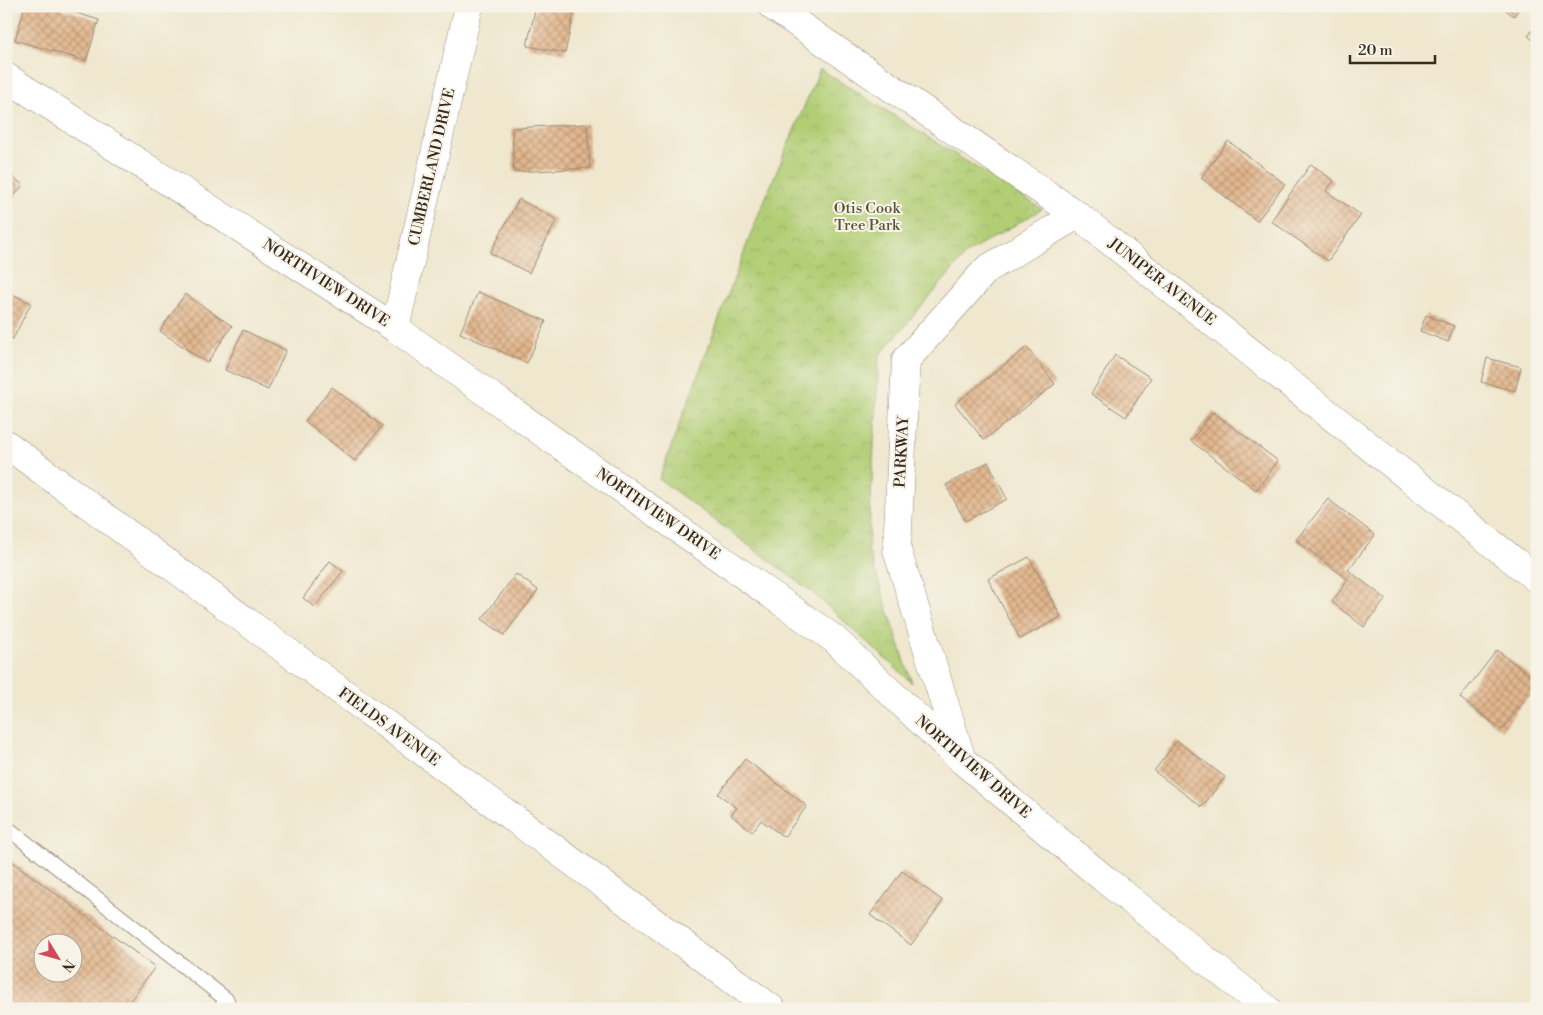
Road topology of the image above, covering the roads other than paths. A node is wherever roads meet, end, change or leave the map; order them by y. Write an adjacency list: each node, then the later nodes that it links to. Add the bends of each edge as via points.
1 (469, 6): 5 (street, CUMBERLAND DRIVE)
2 (772, 6): 4 (street, JUNIPER AVENUE)
3 (6, 77): 5 (street, NORTHVIEW DRIVE)
4 (1077, 215): 7 (street, JUNIPER AVENUE); 8 (street, PARKWAY, via 987,269 906,360 897,550)
5 (395, 328): 8 (street, NORTHVIEW DRIVE, via 834,638)
6 (6, 444): 11 (street, FIELDS AVENUE)
7 (1537, 579)
8 (963, 761): 12 (street, NORTHVIEW DRIVE)
9 (6, 826): 10 (lane, via 227,1000)
10 (220, 1009)
11 (772, 1009)
12 (1267, 1009)

